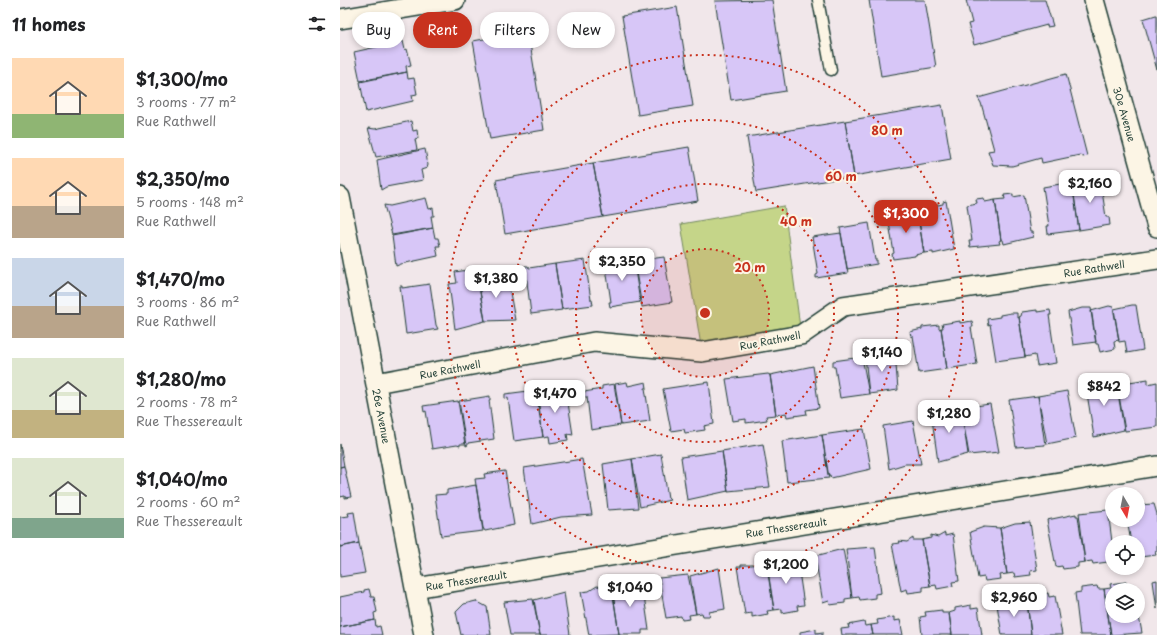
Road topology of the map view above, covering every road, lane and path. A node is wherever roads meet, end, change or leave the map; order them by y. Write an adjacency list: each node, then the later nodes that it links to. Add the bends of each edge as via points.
1 (455, 0): 4 (street)
2 (818, 0): 5 (lane)
3 (1094, 0): 7 (street, 30e Avenue)
4 (340, 19)
5 (831, 70)
6 (340, 197): 9 (street, 26e Avenue)
7 (1157, 228)
8 (1157, 259): 9 (street, Rue Rathwell, via 843,306 801,336 702,352 594,342)
9 (376, 383): 11 (street, 26e Avenue)
10 (1157, 466): 11 (street, Rue Thessereault)
11 (415, 588): 12 (street, 26e Avenue)
12 (424, 635)

